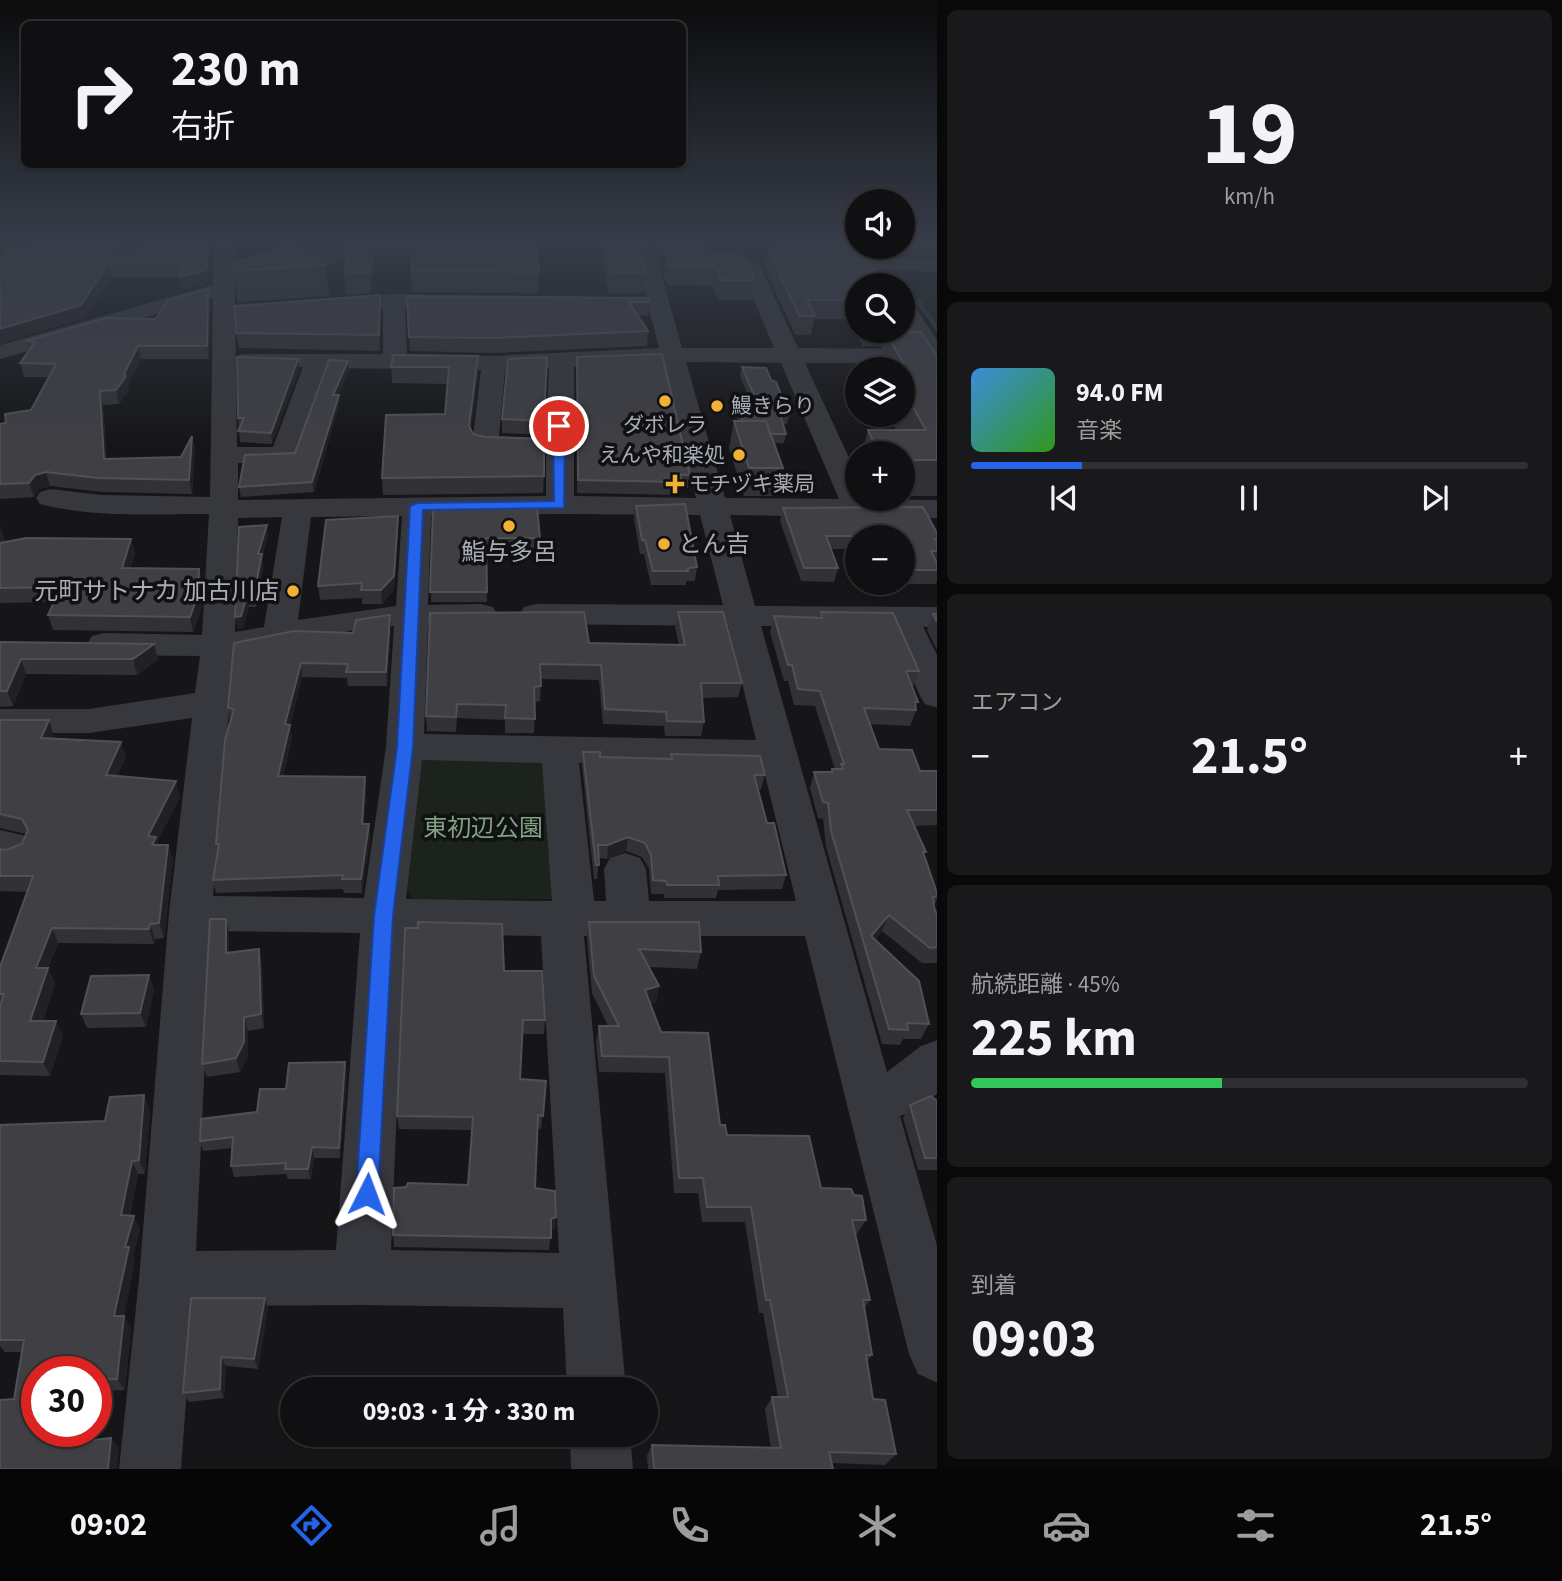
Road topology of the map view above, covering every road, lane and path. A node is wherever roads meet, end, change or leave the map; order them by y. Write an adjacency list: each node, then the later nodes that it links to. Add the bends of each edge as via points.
1 (220, 307): 9 (street)
2 (232, 307): 12 (street)
3 (311, 307): 4 (street)
4 (317, 307)
5 (394, 307): 16 (street)
6 (646, 307): 10 (street)
7 (768, 307): 11 (street)
8 (915, 325): 13 (street)
9 (0, 352)
10 (671, 355): 11 (street); 15 (street); 26 (street)
11 (791, 356): 13 (street); 21 (street)
12 (226, 358): 14 (street); 19 (street)
13 (936, 358)
14 (318, 360): 16 (street); 19 (street, via 284,454)
15 (562, 362): 17 (street); 18 (street)
16 (395, 363): 17 (street)
17 (494, 363): 18 (street, via 485,444)
18 (559, 446): 24 (street)
19 (224, 454): 27 (street)
20 (111, 475): 23 (street)
21 (845, 480)
22 (50, 498): 23 (street)
23 (102, 503): 27 (street)
24 (560, 505): 25 (street); 26 (street)
25 (417, 506): 28 (street); 33 (street)
26 (713, 506): 29 (street); 32 (street)
27 (224, 508): 28 (street); 38 (street)
28 (298, 508): 36 (street)
29 (845, 508)
30 (915, 509): 31 (street)
31 (937, 509)
32 (741, 613): 33 (street); 34 (street); 44 (street)
33 (410, 615): 36 (street); 42 (street)
34 (902, 617): 35 (street); 39 (street)
35 (937, 617)
36 (280, 633): 38 (street)
37 (68, 644): 38 (street)
38 (218, 646): 40 (street)
39 (937, 696)
40 (212, 704): 41 (street, via 89,721); 46 (street)
41 (0, 721)
42 (405, 747): 43 (street); 47 (street)
43 (559, 750): 44 (street); 49 (street, via 568,830)
44 (777, 754): 48 (street)
45 (625, 869): 50 (street)
46 (190, 913): 47 (street); 54 (street)
47 (383, 916): 49 (street); 53 (street)
48 (821, 918): 50 (street); 52 (street)
49 (567, 919): 50 (street); 55 (street)
50 (629, 919)
51 (937, 1061): 52 (street, via 902,1093)
52 (871, 1097): 56 (street)
53 (362, 1277): 54 (street); 55 (street)
54 (167, 1279): 59 (street)
55 (589, 1281): 57 (street)
56 (936, 1343)
57 (596, 1377)
58 (601, 1447): 60 (street)
59 (150, 1469)
60 (602, 1469)

